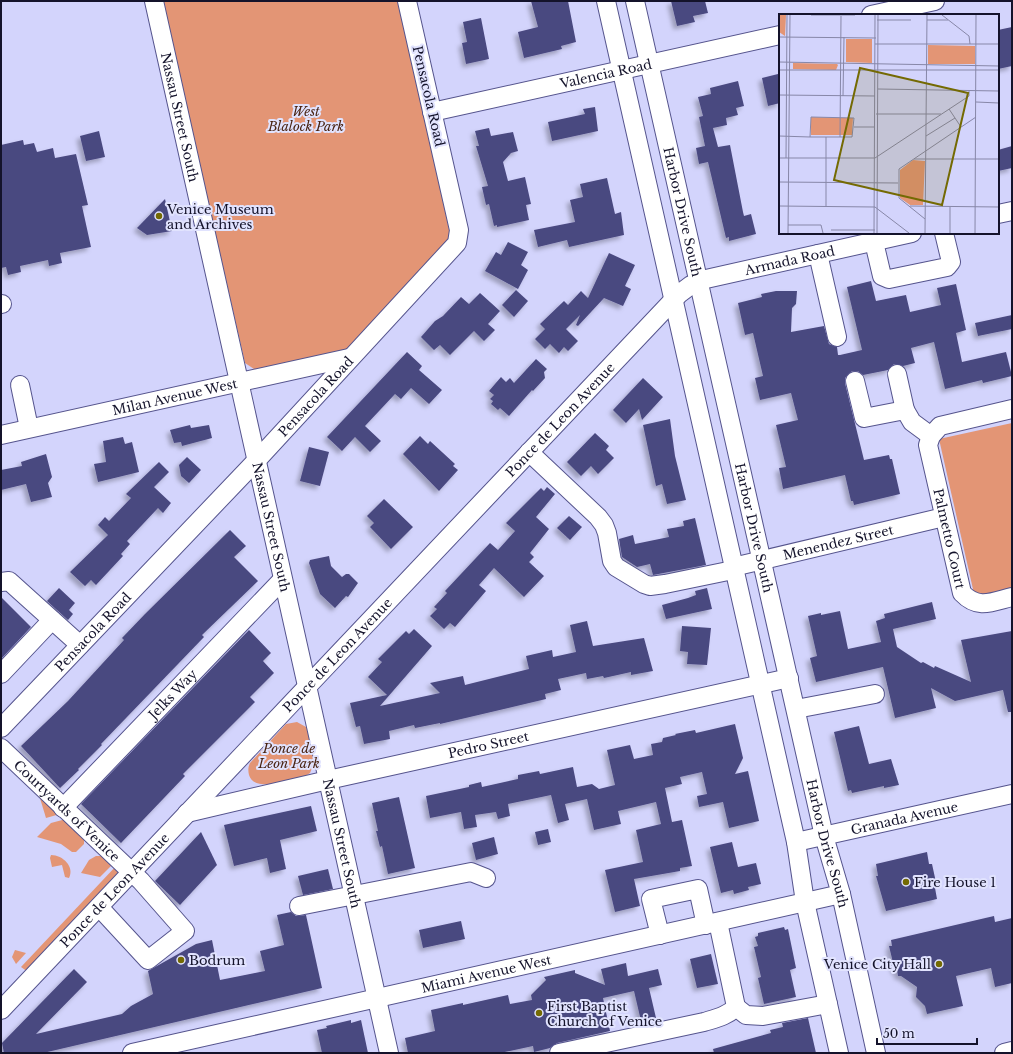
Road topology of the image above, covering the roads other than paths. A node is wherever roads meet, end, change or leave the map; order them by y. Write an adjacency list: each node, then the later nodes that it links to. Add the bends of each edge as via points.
1 (154, 1): 23 (street, Nassau Street South)
2 (407, 1): 10 (street, Pensacola Road)
3 (606, 1): 9 (street)
4 (636, 1): 8 (street, Harbor Drive South)
5 (935, 1): 6 (street)
6 (876, 14)
7 (779, 35): 8 (street, Valencia Road)
8 (650, 64): 9 (street, Valencia Road); 17 (street, Harbor Drive South)
9 (621, 70): 10 (street, Valencia Road); 18 (street)
10 (432, 112): 20 (street, Pensacola Road, via 459,239)
11 (1012, 211): 12 (street)
12 (999, 214)
13 (908, 234): 15 (street, Armada Road)
14 (944, 234): 15 (street, via 951,262 947,267 889,279 882,276)
15 (874, 242): 16 (street, Armada Road)
16 (818, 254): 17 (street, Armada Road); 19 (street)
17 (699, 281): 18 (street, Armada Road); 33 (street, Harbor Drive South)
18 (673, 300): 30 (street, Ponce de Leon Avenue); 34 (street)
19 (837, 337)
20 (349, 358): 23 (street, Milan Avenue West); 31 (street, Pensacola Road)
21 (897, 374): 26 (street)
22 (856, 381): 26 (street, via 864,418)
23 (240, 383): 27 (street, Milan Avenue West); 31 (street, Nassau Street South)
24 (20, 385): 27 (street)
25 (1012, 409): 29 (street, via 944,424)
26 (905, 410): 29 (street, via 912,422)
27 (29, 428): 28 (street, Milan Avenue West)
28 (1, 435)
29 (931, 436): 32 (street, Palmetto Court, via 928,444)
30 (529, 452): 34 (street, Menendez Street, via 604,524 612,561 616,567 644,584 665,584); 43 (street, Ponce de Leon Avenue)
31 (256, 460): 35 (street, Nassau Street South); 39 (street, Pensacola Road)
32 (944, 517): 33 (street, Menendez Street); 37 (street, Palmetto Court, via 962,593 972,602 980,604)
33 (762, 560): 34 (street, Menendez Street); 41 (street, Harbor Drive South)
34 (733, 568): 42 (street)
35 (282, 580): 43 (street, Nassau Street South); 50 (street, Jelks Way)
36 (1, 582): 38 (street, via 9,581)
37 (1012, 597)
38 (52, 620): 39 (street); 40 (street)
39 (80, 645): 46 (street, Pensacola Road)
40 (1, 674)
41 (789, 678): 42 (street, Pedro Street); 45 (street, Harbor Drive South)
42 (761, 684): 48 (street, Pedro Street); 53 (street)
43 (307, 686): 48 (street, Nassau Street South); 51 (street, Ponce de Leon Avenue)
44 (875, 694): 45 (street)
45 (796, 709): 52 (street, Harbor Drive South)
46 (2, 724)
47 (1, 748): 50 (street, Courtyards of Venice)
48 (328, 780): 51 (street, Pedro Street); 57 (street, Nassau Street South)
49 (1012, 794): 52 (street, Granada Avenue)
50 (63, 808): 54 (street, Courtyards of Venice)
51 (187, 813): 54 (street, Ponce de Leon Avenue)
52 (824, 836): 53 (street, Granada Avenue); 56 (street, Harbor Drive South)
53 (796, 842): 58 (street)
54 (132, 873): 60 (street, Ponce de Leon Avenue); 60 (street, Courtyards of Venice, via 185,931 148,960)
55 (486, 878): 57 (street, via 471,872)
56 (841, 894): 58 (street, Miami Avenue West); 72 (street, Harbor Drive South)
57 (354, 895): 59 (street); 63 (street, Nassau Street South)
58 (805, 902): 61 (street, Miami Avenue West); 64 (street)
59 (299, 906)
60 (99, 907): 66 (street, Ponce de Leon Avenue)
61 (712, 924): 62 (street, Miami Avenue West); 62 (street, via 698,889 651,900); 65 (street)
62 (660, 935): 63 (street, Miami Avenue West)
63 (377, 997): 68 (street, Miami Avenue West); 69 (street, Nassau Street South)
64 (828, 1004): 65 (street, via 763,1016 746,1014); 71 (street)
65 (736, 1007): 70 (street, via 721,1017)
66 (1, 1010)
67 (1012, 1051): 73 (street)
68 (132, 1053)
69 (389, 1053)
70 (559, 1053)
71 (839, 1053)
72 (876, 1053)
73 (1004, 1053)

